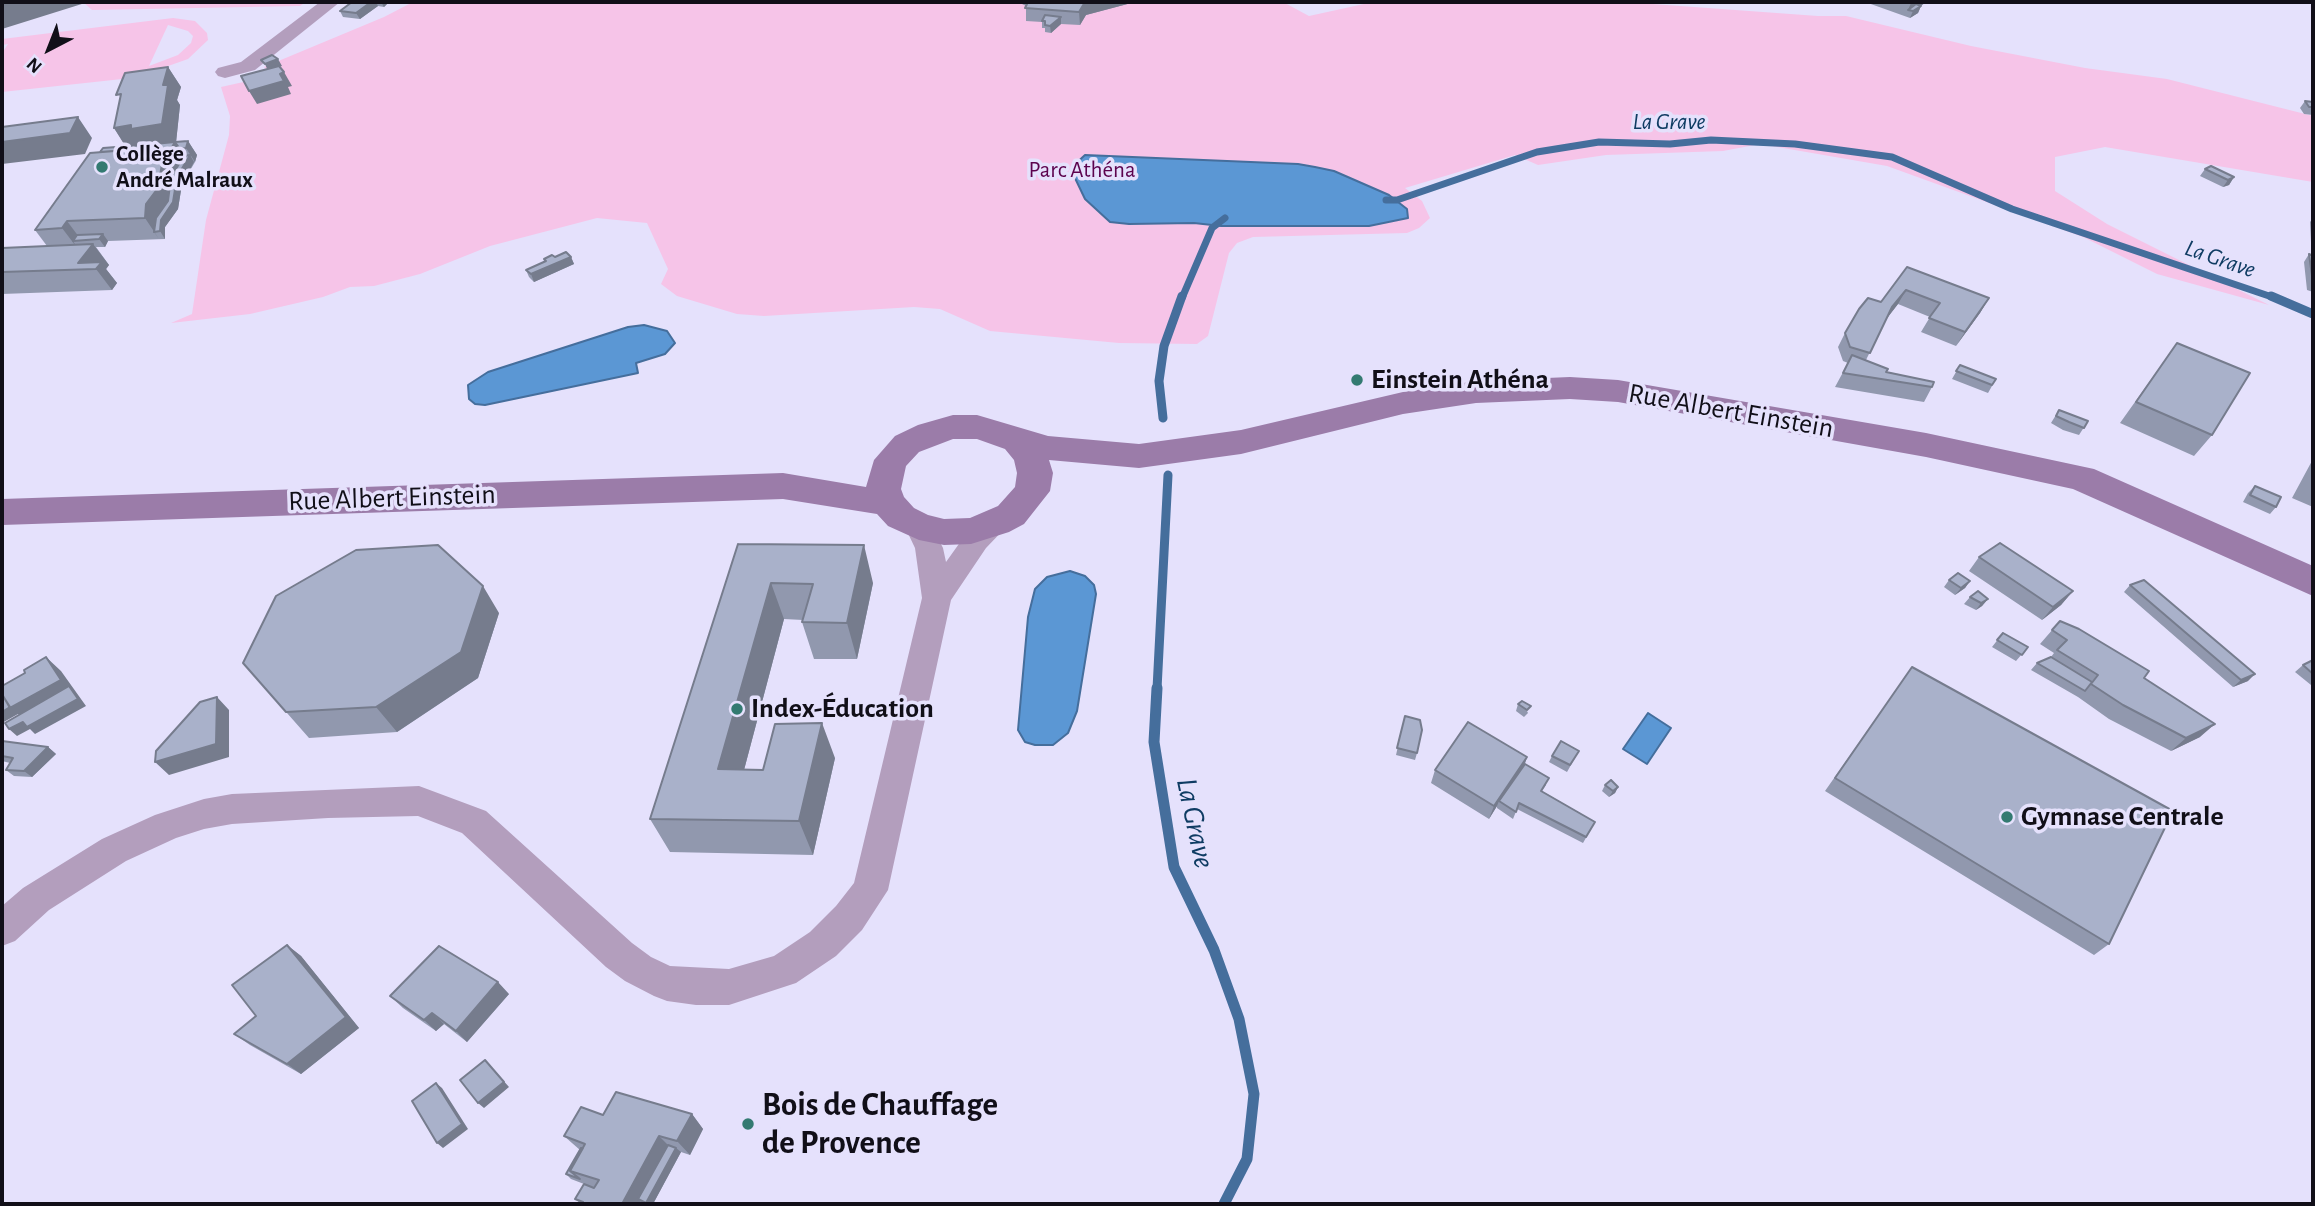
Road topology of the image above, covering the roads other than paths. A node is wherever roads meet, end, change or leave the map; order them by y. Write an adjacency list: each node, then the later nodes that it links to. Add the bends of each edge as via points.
1 (331, 2): 2 (street, via 248,66)
2 (225, 72)
3 (1017, 441): 4 (street, Rue Albert Einstein); 5 (street, via 977,427 953,427 918,438); 7 (street, via 1031,456 1035,473)
4 (1129, 457): 7 (street, Rue Albert Einstein, via 1054,479); 12 (street, Rue Albert Einstein, via 1241,442 1403,403 1476,392 1618,391 1926,445 2082,478)
5 (891, 460): 6 (street, Rue Albert Einstein); 8 (street, via 883,489)
6 (783, 486): 8 (street, Rue Albert Einstein); 9 (street, Rue Albert Einstein)
7 (1031, 491): 10 (street, via 1017,509)
8 (888, 503): 11 (street)
9 (2, 512)
10 (996, 523): 11 (street, via 971,531); 13 (street, via 976,541)
11 (919, 527): 13 (street, via 929,548)
12 (2313, 582)
13 (937, 598): 14 (street, via 870,890 823,944 783,971 729,987 667,983 619,955 474,822 419,801 204,814 114,850 36,899)
14 (2, 929)

